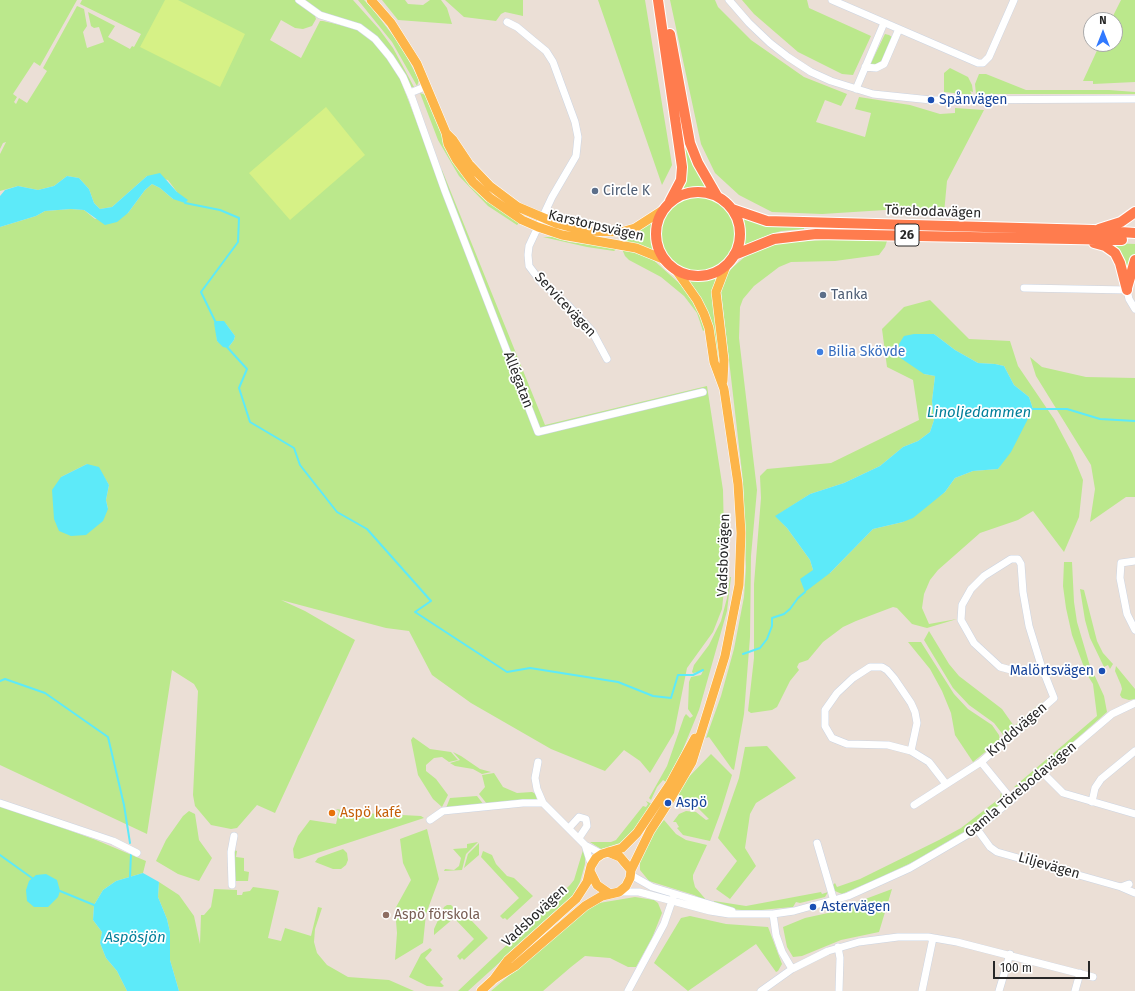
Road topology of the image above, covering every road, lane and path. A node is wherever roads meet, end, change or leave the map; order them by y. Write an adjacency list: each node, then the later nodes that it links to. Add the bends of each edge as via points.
1 (299, 0): 14 (street, via 320,15 359,27 375,39 390,57)
2 (371, 0): 12 (main road, Karstorpsvägen, via 405,44)
3 (658, 0): 18 (highway, 26, via 682,167 681,180)
4 (664, 0): 17 (highway, 26, via 690,143)
5 (730, 0): 13 (street, via 748,23 788,57 811,72)
6 (832, 0): 9 (street)
7 (1014, 0): 10 (street, via 989,57 983,63 972,61)
8 (507, 22): 21 (street, Servicevägen, via 528,35 546,51 553,62 578,138 576,156)
9 (884, 23): 10 (street); 11 (street)
10 (899, 29): 11 (street, via 884,64 876,68)
11 (865, 67): 13 (street)
12 (427, 86): 14 (street); 16 (main road, Karstorpsvägen)
13 (856, 89): 15 (street, via 889,97 931,100)
14 (410, 93): 37 (street, Allégatan, via 538,432)
15 (1135, 99)
16 (446, 133): 21 (main road, Karstorpsvägen, via 469,164 490,186 518,207); 22 (main road, Karstorpsvägen, via 448,144 473,182 505,209)
17 (717, 196): 18 (highway, 26, via 703,192 688,192); 19 (highway, 26)
18 (666, 206): 21 (main road, Karstorpsvägen, via 635,228 609,233 572,229); 28 (highway, 26, via 657,222 655,234)
19 (732, 209): 23 (highway, Törebodavägen / 26, via 767,221); 27 (highway, 26, via 738,220 740,232 739,244)
20 (1135, 212): 23 (highway, via 1121,222)
21 (542, 219): 22 (street, Servicevägen)
22 (538, 227): 28 (main road, Karstorpsvägen, via 562,236 636,248); 35 (street, Servicevägen, via 528,250 529,266 541,282 568,305 592,331)
23 (1094, 230): 24 (highway, Törebodavägen / 26)
24 (1135, 233)
25 (1084, 240): 26 (highway, Törebodavägen / 26); 27 (highway, Törebodavägen / 26, via 816,234 774,239); 33 (highway, via 1105,246 1115,253)
26 (1135, 240)
27 (734, 255): 30 (highway, 26)
28 (663, 258): 31 (highway, 26)
29 (1135, 260): 33 (highway)
30 (726, 266): 31 (highway, 26, via 712,274 701,276 691,276); 36 (main road, Vadsbovägen, via 716,292 724,360)
31 (676, 270): 36 (main road, Vadsbovägen, via 704,314 709,328 714,362)
32 (1024, 288): 33 (street)
33 (1127, 290): 34 (street)
34 (1135, 309)
35 (607, 359)
36 (723, 384): 42 (main road, Vadsbovägen, via 738,484 740,571 725,656)
37 (703, 392)
38 (1135, 562): 39 (street, via 1121,563 1120,578 1127,614)
39 (1135, 630)
40 (1041, 665): 40 (street, via 1025,670 1000,667 974,643 961,620 962,605 971,589 984,576 1011,559 1018,559 1021,564 1025,608); 46 (street, Kryddvägen, via 1054,698)
41 (1135, 703): 47 (street, Gamla Törebodavägen, via 1112,714)
42 (703, 723): 63 (main road, Vadsbovägen, via 670,784 637,834 622,848); 65 (main road, Vadsbovägen, via 692,762 650,831)
43 (911, 751): 43 (street, via 917,723 915,712 894,678 882,667 870,667 853,678 837,693 825,710 828,734 838,741 847,744 888,745); 48 (street, via 929,762)
44 (1135, 751): 50 (street, via 1100,779)
45 (538, 762): 52 (street, via 537,789)
46 (981, 762): 48 (street, Kryddvägen); 49 (street, Kryddvägen)
47 (1044, 774): 49 (street, Gamla Törebodavägen); 50 (street, via 1063,793)
48 (946, 784): 53 (street, Kryddvägen)
49 (1012, 800): 57 (street, Gamla Törebodavägen)
50 (1092, 802): 54 (street)
51 (0, 803): 62 (street, via 113,841)
52 (543, 803): 55 (street, via 443,811); 56 (street)
53 (914, 805)
54 (1135, 814)
55 (430, 820)
56 (569, 828): 59 (street); 59 (street, via 579,818 586,819 587,826)
57 (977, 829): 68 (street, Liljevägen, via 990,847 997,852); 73 (street, Gamla Törebodavägen, via 910,868)
58 (234, 836): 67 (street, via 231,852)
59 (579, 838): 61 (street)
60 (817, 843): 73 (street)
61 (585, 845): 63 (street); 64 (street)
62 (136, 852)
63 (605, 853): 64 (main road, via 596,858); 65 (main road, via 622,860)
64 (591, 868): 69 (main road, via 597,885); 82 (main road, Vadsbovägen, via 587,882 576,899 508,960)
65 (631, 873): 69 (main road, via 628,884); 70 (street, Gamla Törebodavägen, via 652,887)
66 (1129, 884): 68 (street)
67 (232, 885)
68 (1121, 887): 71 (street, Liljevägen)
69 (614, 893): 72 (street, Gamla Törebodavägen, via 639,892); 82 (main road, Vadsbovägen, via 585,906 515,966)
70 (674, 893): 72 (street); 74 (street, Gamla Törebodavägen)
71 (1135, 893)
72 (672, 901): 74 (street, Gamla Törebodavägen, via 710,911); 84 (street, via 664,924)
73 (834, 901): 75 (street, Gamla Törebodavägen, via 802,910)
74 (743, 914): 75 (street, Gamla Törebodavägen)
75 (773, 914): 79 (street, via 776,935)
76 (933, 938): 77 (street, via 898,937); 78 (street); 87 (street)
77 (838, 947): 79 (street); 86 (street)
78 (1010, 954): 80 (street); 88 (street)
79 (792, 969): 85 (street)
80 (1080, 973): 81 (street); 89 (street)
81 (1094, 977)
82 (494, 979): 83 (main road, Vadsbovägen)
83 (480, 991)
84 (628, 991)
85 (761, 991)
86 (839, 991)
87 (922, 991)
88 (999, 991)
89 (1075, 991)

